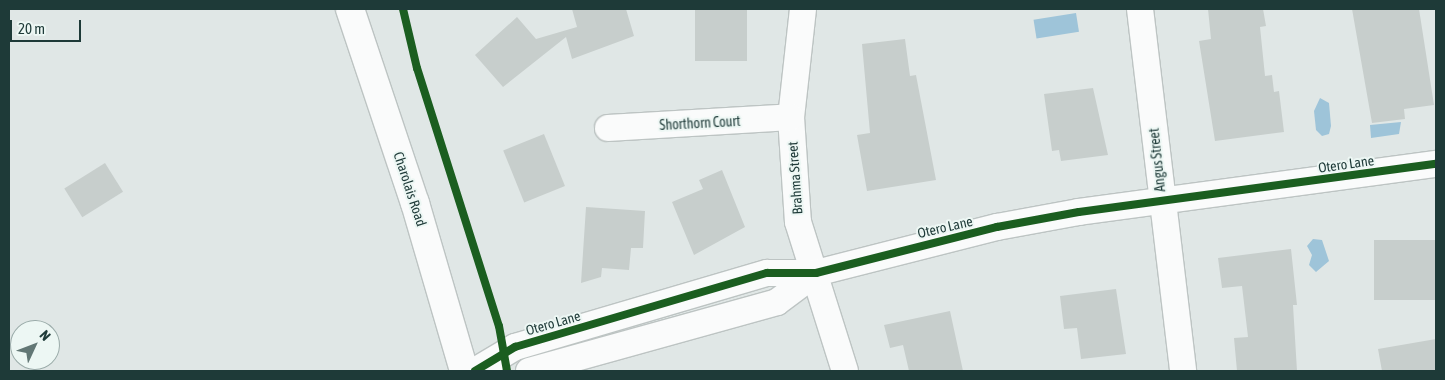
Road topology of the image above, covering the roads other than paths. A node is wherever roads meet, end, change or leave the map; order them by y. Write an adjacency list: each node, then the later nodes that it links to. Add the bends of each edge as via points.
1 (350, 9): 9 (street, Charolais Road, via 415,203)
2 (804, 9): 4 (street, Brahma Street)
3 (1140, 9): 7 (street, Angus Street)
4 (791, 118): 5 (street, Shorthorn Court); 8 (street, Brahma Street, via 798,222)
5 (608, 128)
6 (1436, 164): 7 (street, Otero Lane)
7 (1161, 201): 8 (street, Otero Lane, via 997,227); 13 (street, Angus Street)
8 (816, 273): 10 (street, Otero Lane, via 767,273 515,347); 11 (street, Otero Lane, via 776,302); 12 (street, Brahma Street)
9 (464, 371)
10 (475, 371)
11 (529, 371)
12 (844, 371)
13 (1183, 371)

